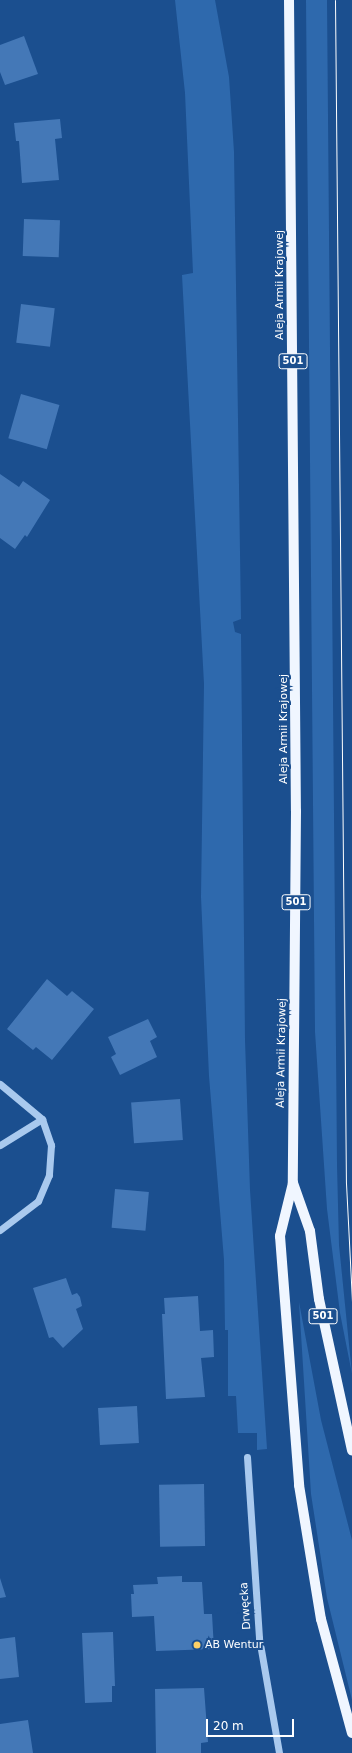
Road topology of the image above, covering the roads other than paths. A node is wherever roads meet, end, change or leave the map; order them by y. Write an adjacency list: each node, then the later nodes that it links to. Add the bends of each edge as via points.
1 (289, 0): 5 (main road, Aleja Armii Krajowej / 501, via 296,811)
2 (0, 1084): 3 (street)
3 (42, 1119): 4 (street); 6 (street, via 51,1145 49,1175 38,1201)
4 (0, 1145)
5 (293, 1183): 7 (main road, Aleja Armii Krajowej / 501, via 310,1231 319,1299); 9 (main road, via 280,1236 299,1485 321,1619)
6 (0, 1230)
7 (352, 1450)
8 (247, 1457): 10 (street, Drwęcka, via 259,1638)
9 (352, 1733)
10 (279, 1753)

